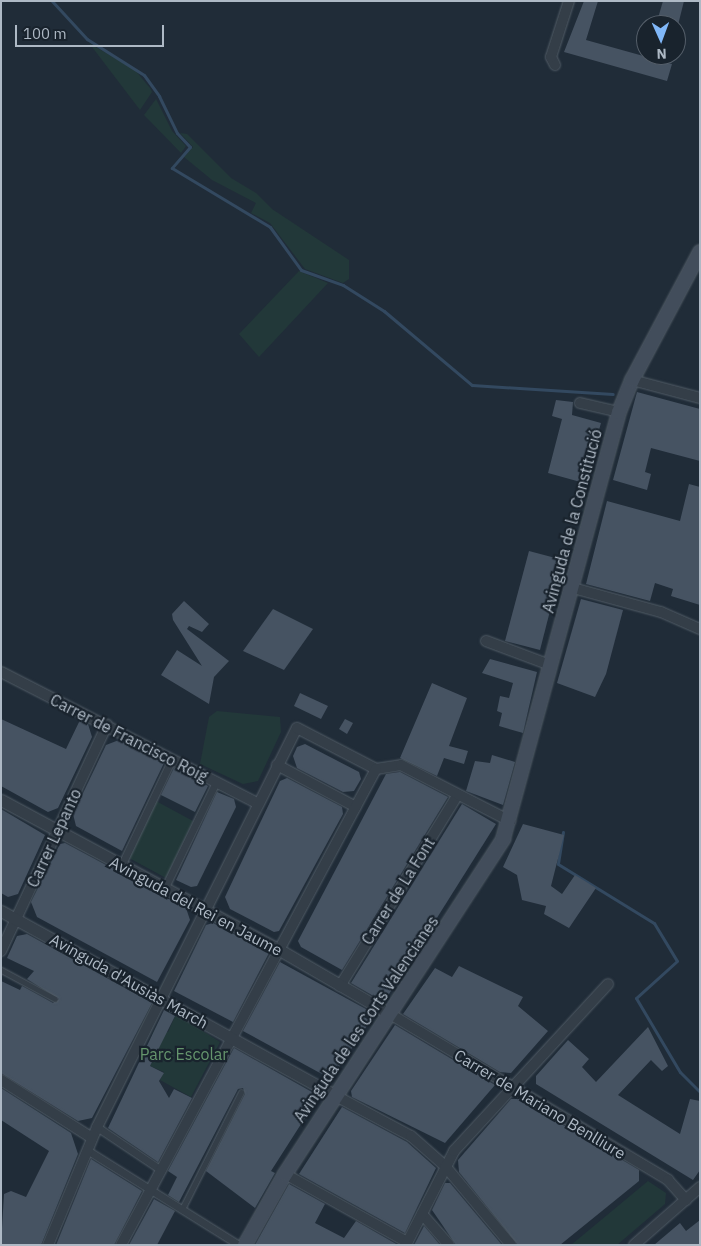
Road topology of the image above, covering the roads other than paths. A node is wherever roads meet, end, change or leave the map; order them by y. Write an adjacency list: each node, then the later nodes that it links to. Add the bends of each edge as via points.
1 (569, 1): 2 (street, via 551,57)
2 (555, 65)
3 (700, 252): 4 (main road, Avinguda de la Constitució)
4 (632, 380): 5 (street); 7 (main road, Avinguda de la Constitució)
5 (700, 398)
6 (580, 404): 7 (street)
7 (619, 412): 8 (main road, Avinguda de la Constitució)
8 (573, 588): 9 (street, via 661,612); 11 (main road, Avinguda de la Constitució)
9 (700, 629)
10 (486, 642): 11 (street)
11 (550, 665): 22 (main road, Avinguda de la Constitució)
12 (1, 672): 13 (street, Carrer de Francisco Roig)
13 (107, 725): 14 (street, Carrer de Francisco Roig); 23 (street, Carrer Lepanto)
14 (172, 759): 17 (street, Carrer de Francisco Roig); 24 (street)
15 (277, 765): 16 (street, via 297,728); 20 (street); 21 (street)
16 (376, 769): 18 (street, via 400,765); 21 (street)
17 (216, 782): 20 (street, Carrer de Francisco Roig); 25 (street)
18 (457, 796): 22 (street); 33 (street, Carrer de La Font)
19 (1, 800): 23 (street, Avinguda del Rei en Jaume)
20 (257, 803): 27 (street)
21 (356, 807): 29 (street, via 286,942)
22 (511, 816): 36 (main road, Avinguda de les Corts Valencianes, via 503,839 450,926)
23 (58, 831): 24 (street, Avinguda del Rei en Jaume); 28 (street, Carrer Lepanto)
24 (122, 866): 25 (street, Avinguda del Rei en Jaume)
25 (164, 889): 27 (street, Avinguda del Rei en Jaume)
26 (1, 911): 28 (street, Avinguda d'Ausiàs March)
27 (203, 911): 29 (street, Avinguda del Rei en Jaume); 34 (street)
28 (16, 919): 30 (street, Carrer Lepanto); 34 (street, Avinguda d'Ausiàs March)
29 (278, 949): 33 (street, Avinguda del Rei en Jaume); 37 (street)
30 (1, 951)
31 (1, 970): 35 (lane)
32 (608, 984): 39 (street)
33 (340, 986): 36 (street, Avinguda del Rei en Jaume)
34 (160, 998): 37 (street, Avinguda d'Ausiàs March); 42 (street)
35 (54, 999)
36 (390, 1014): 39 (street, Carrer de Mariano Benlliure); 41 (main road, Avinguda de les Corts Valencianes)
37 (231, 1037): 41 (street, Avinguda d'Ausiàs March); 46 (street)
38 (1, 1080): 43 (street)
39 (513, 1087): 45 (street); 50 (street, Carrer de Mariano Benlliure, via 668,1180)
40 (241, 1092): 51 (lane)
41 (336, 1096): 45 (street, via 412,1136); 47 (main road, Avinguda de les Corts Valencianes)
42 (97, 1127): 43 (street); 46 (street)
43 (92, 1138): 44 (street)
44 (87, 1150): 49 (street); 54 (street)
45 (444, 1166): 52 (street); 59 (street)
46 (161, 1170): 49 (street)
47 (285, 1174): 53 (street); 57 (main road, Avinguda de les Corts Valencianes)
48 (700, 1187): 50 (street)
49 (150, 1191): 51 (street); 55 (street)
50 (686, 1200): 60 (street)
51 (180, 1208): 56 (street)
52 (422, 1214): 53 (street); 58 (street)
53 (407, 1243)
54 (48, 1245)
55 (121, 1245)
56 (239, 1245)
57 (245, 1245)
58 (449, 1245)
59 (511, 1245)
60 (634, 1245)

